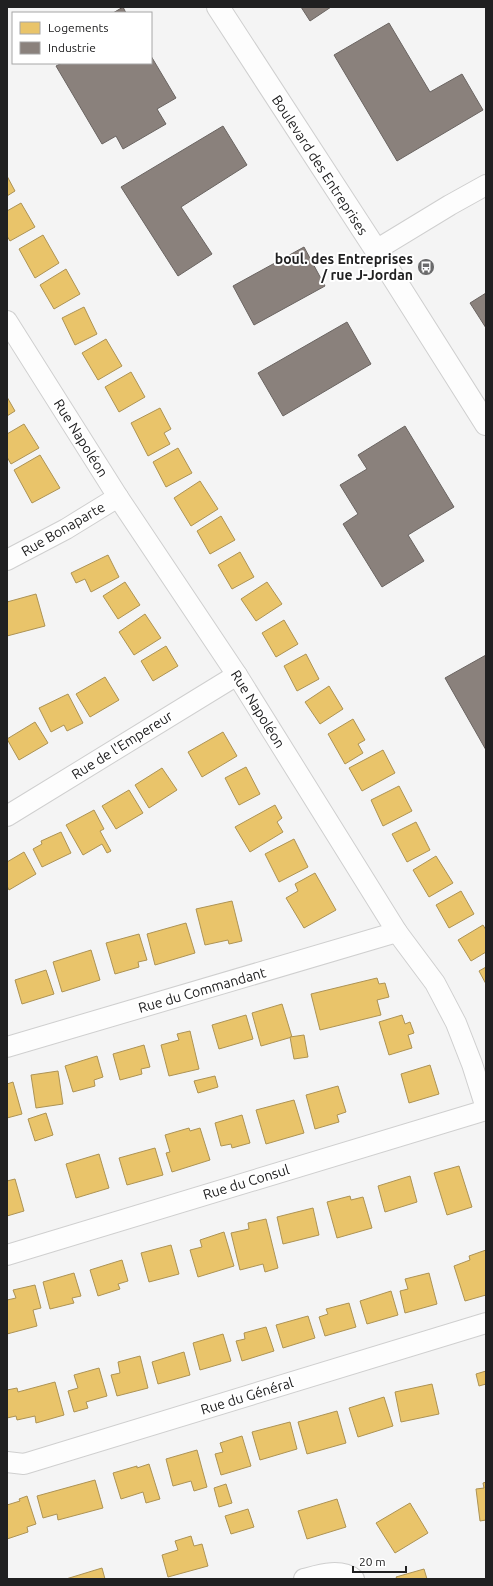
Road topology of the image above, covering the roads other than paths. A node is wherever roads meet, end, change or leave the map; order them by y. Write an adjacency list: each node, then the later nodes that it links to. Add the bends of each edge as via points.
1 (218, 7): 3 (street, Boulevard des Entreprises)
2 (486, 185): 3 (street)
3 (376, 250): 5 (street, Boulevard des Entreprises)
4 (7, 321): 6 (street, Rue Napoléon)
5 (486, 424)
6 (118, 497): 7 (street, Rue Bonaparte, via 66,529); 8 (street, Rue Napoléon)
7 (7, 560)
8 (237, 675): 9 (street, Rue de l'Empereur); 10 (street, Rue Napoléon)
9 (7, 816)
10 (397, 932): 11 (street, Rue du Commandant); 12 (street, Rue Napoléon, via 435,983 456,1023)
11 (7, 1047)
12 (486, 1109): 13 (street, Rue du Consul)
13 (7, 1255)
14 (486, 1323): 15 (street, Rue du Général, via 24,1464)
15 (7, 1462)
16 (304, 1579): 17 (street, via 325,1574 341,1574)
17 (354, 1579)

